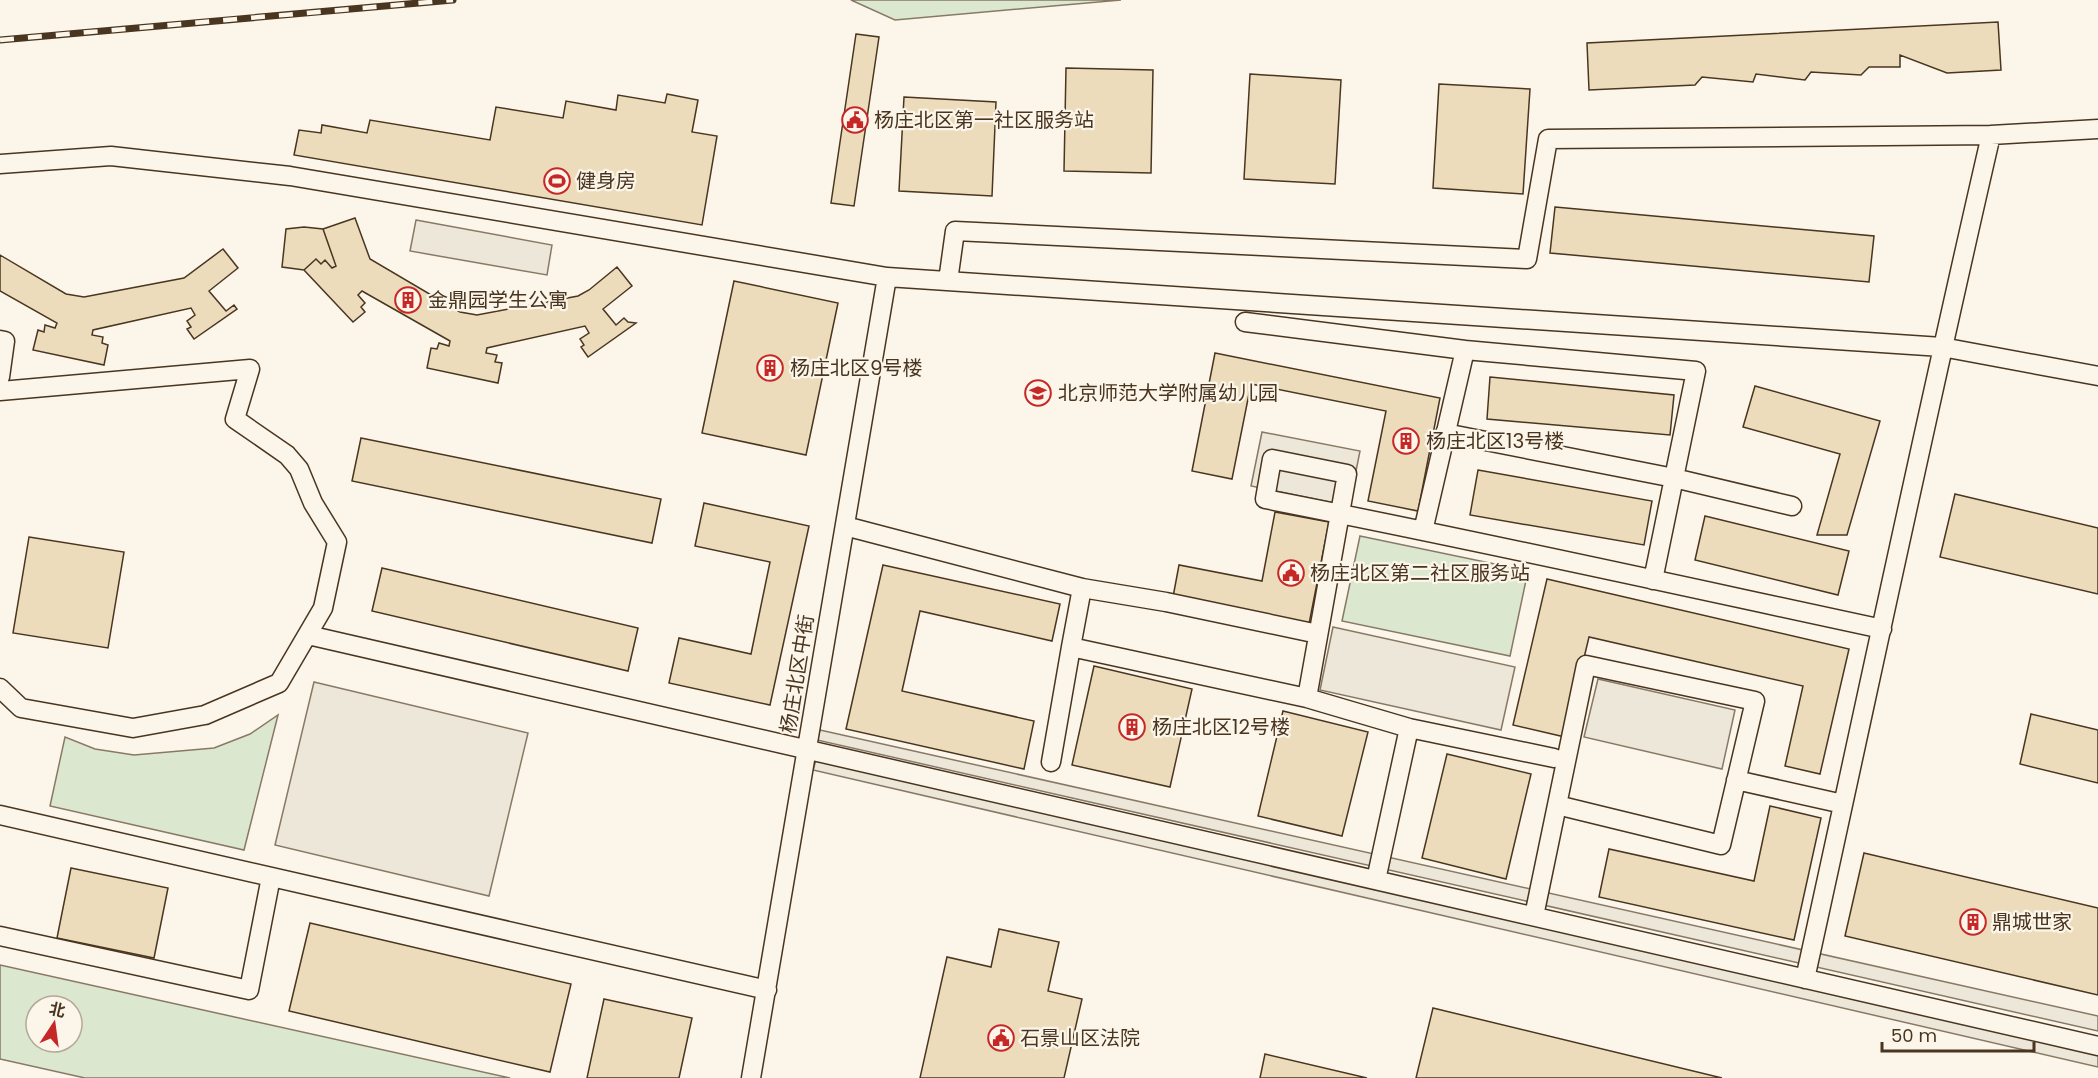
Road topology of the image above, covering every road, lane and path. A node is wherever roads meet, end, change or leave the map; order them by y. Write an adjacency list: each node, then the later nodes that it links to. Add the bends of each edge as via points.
1 (2098, 129): 2 (street)
2 (1991, 135): 5 (street, via 1548,139 1527,259 955,231); 8 (street)
3 (0, 164): 4 (street, via 111,156 290,176)
4 (887, 277): 5 (street); 17 (street, 杨庄北区中街)
5 (948, 280): 8 (street)
6 (1245, 322): 9 (street)
7 (0, 340): 11 (street, via 5,341)
8 (1942, 347): 10 (street); 21 (street)
9 (1465, 350): 13 (street); 14 (street, via 1696,371)
10 (2098, 376)
11 (0, 377)
12 (0, 391): 23 (street, via 250,369 235,419 287,455 337,542 323,608)
13 (1445, 433): 14 (street); 18 (street)
14 (1674, 478): 15 (street); 19 (street)
15 (1792, 506)
16 (1341, 514): 16 (street, via 1347,474 1272,459 1265,499); 18 (street); 22 (street)
17 (845, 526): 20 (street); 28 (street, 杨庄北区中街)
18 (1423, 531): 19 (street)
19 (1653, 580): 21 (street)
20 (1082, 588): 22 (street); 24 (street)
21 (1882, 629): 32 (street)
22 (1318, 634): 26 (street)
23 (308, 635): 25 (street, via 279,683 206,715 133,728 21,708); 28 (street)
24 (1071, 646): 26 (street); 30 (street)
25 (0, 687)
26 (1307, 698): 27 (street)
27 (1409, 728): 29 (street); 36 (street)
28 (808, 750): 36 (street); 40 (street, 杨庄北区中街)
29 (1554, 758)
30 (1051, 762)
31 (1736, 780): 32 (street); 33 (street, via 1721,845); 33 (street, via 1755,701 1587,665)
32 (1843, 804): 39 (street)
33 (1557, 805): 37 (street)
34 (0, 815): 35 (street)
35 (271, 877): 38 (street, via 249,990); 40 (street)
36 (1376, 880): 37 (street)
37 (1534, 916): 39 (street)
38 (0, 936)
39 (1805, 978): 41 (street)
40 (766, 990): 42 (street, 杨庄北区中街)
41 (2098, 1046)
42 (752, 1078)

